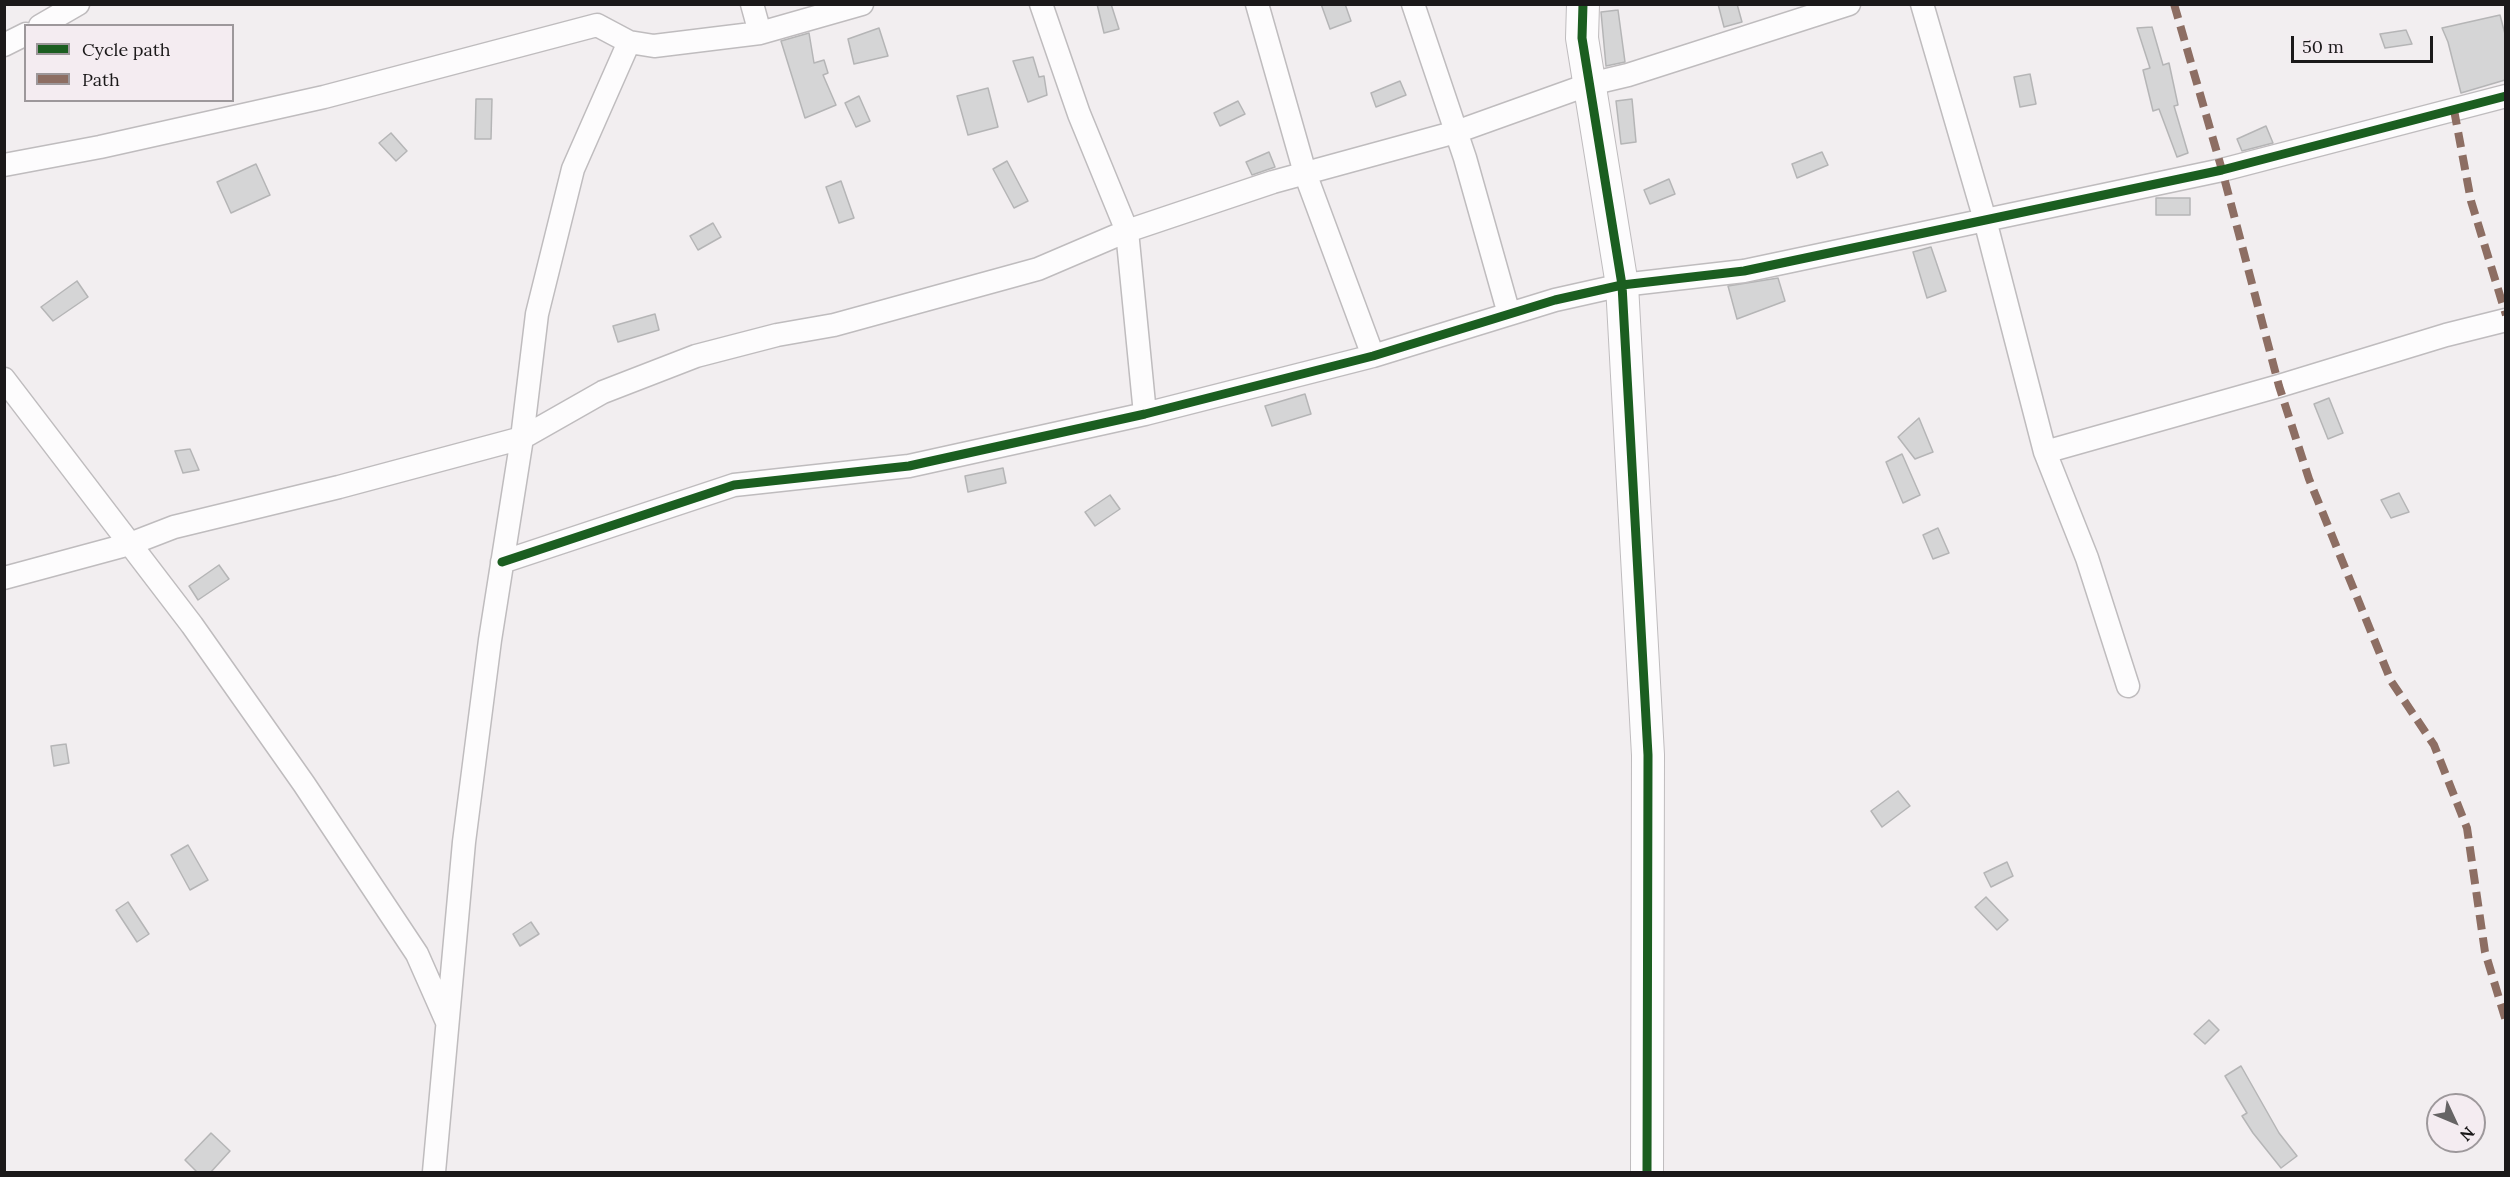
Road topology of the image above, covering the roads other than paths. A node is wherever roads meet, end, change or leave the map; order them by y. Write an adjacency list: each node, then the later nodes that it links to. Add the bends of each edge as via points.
1 (78, 4): 12 (street)
2 (752, 4): 13 (street)
3 (862, 4): 13 (street)
4 (1041, 4): 24 (street, via 1078,114)
5 (1257, 4): 22 (street)
6 (1413, 4): 20 (street)
7 (1567, 4): 15 (street)
8 (1583, 4): 15 (street)
9 (1849, 4): 18 (street)
10 (1922, 4): 23 (street)
11 (594, 15): 16 (street); 21 (street, via 324,97)
12 (43, 24)
13 (760, 33): 16 (street, via 654,46)
14 (24, 35): 17 (street)
15 (1582, 38): 18 (street)
16 (629, 42): 31 (street, via 573,169 537,314)
17 (4, 45)
18 (1590, 84): 20 (street); 25 (street)
19 (2505, 96): 23 (street, via 2222,170)
20 (1456, 132): 22 (street); 26 (street)
21 (4, 165)
22 (1305, 173): 24 (street); 28 (street)
23 (1985, 220): 25 (street, via 1744,271); 32 (street)
24 (1127, 231): 30 (street); 31 (street, via 1038,269 834,325 696,356 603,392)
25 (1622, 285): 26 (street); 39 (street, via 1648,755)
26 (1509, 314): 28 (street)
27 (2505, 320): 32 (street)
28 (1373, 356): 30 (street)
29 (4, 378): 33 (street)
30 (1145, 414): 34 (street, via 909,466 735,485)
31 (522, 438): 33 (street, via 174,527); 34 (street)
32 (2045, 452): 36 (street, via 2088,558)
33 (130, 544): 35 (street); 37 (street, via 304,784 405,935)
34 (502, 562): 37 (street, via 464,842)
35 (4, 578)
36 (2128, 686)
37 (447, 1023): 38 (street)
38 (434, 1173)
39 (1647, 1173)

